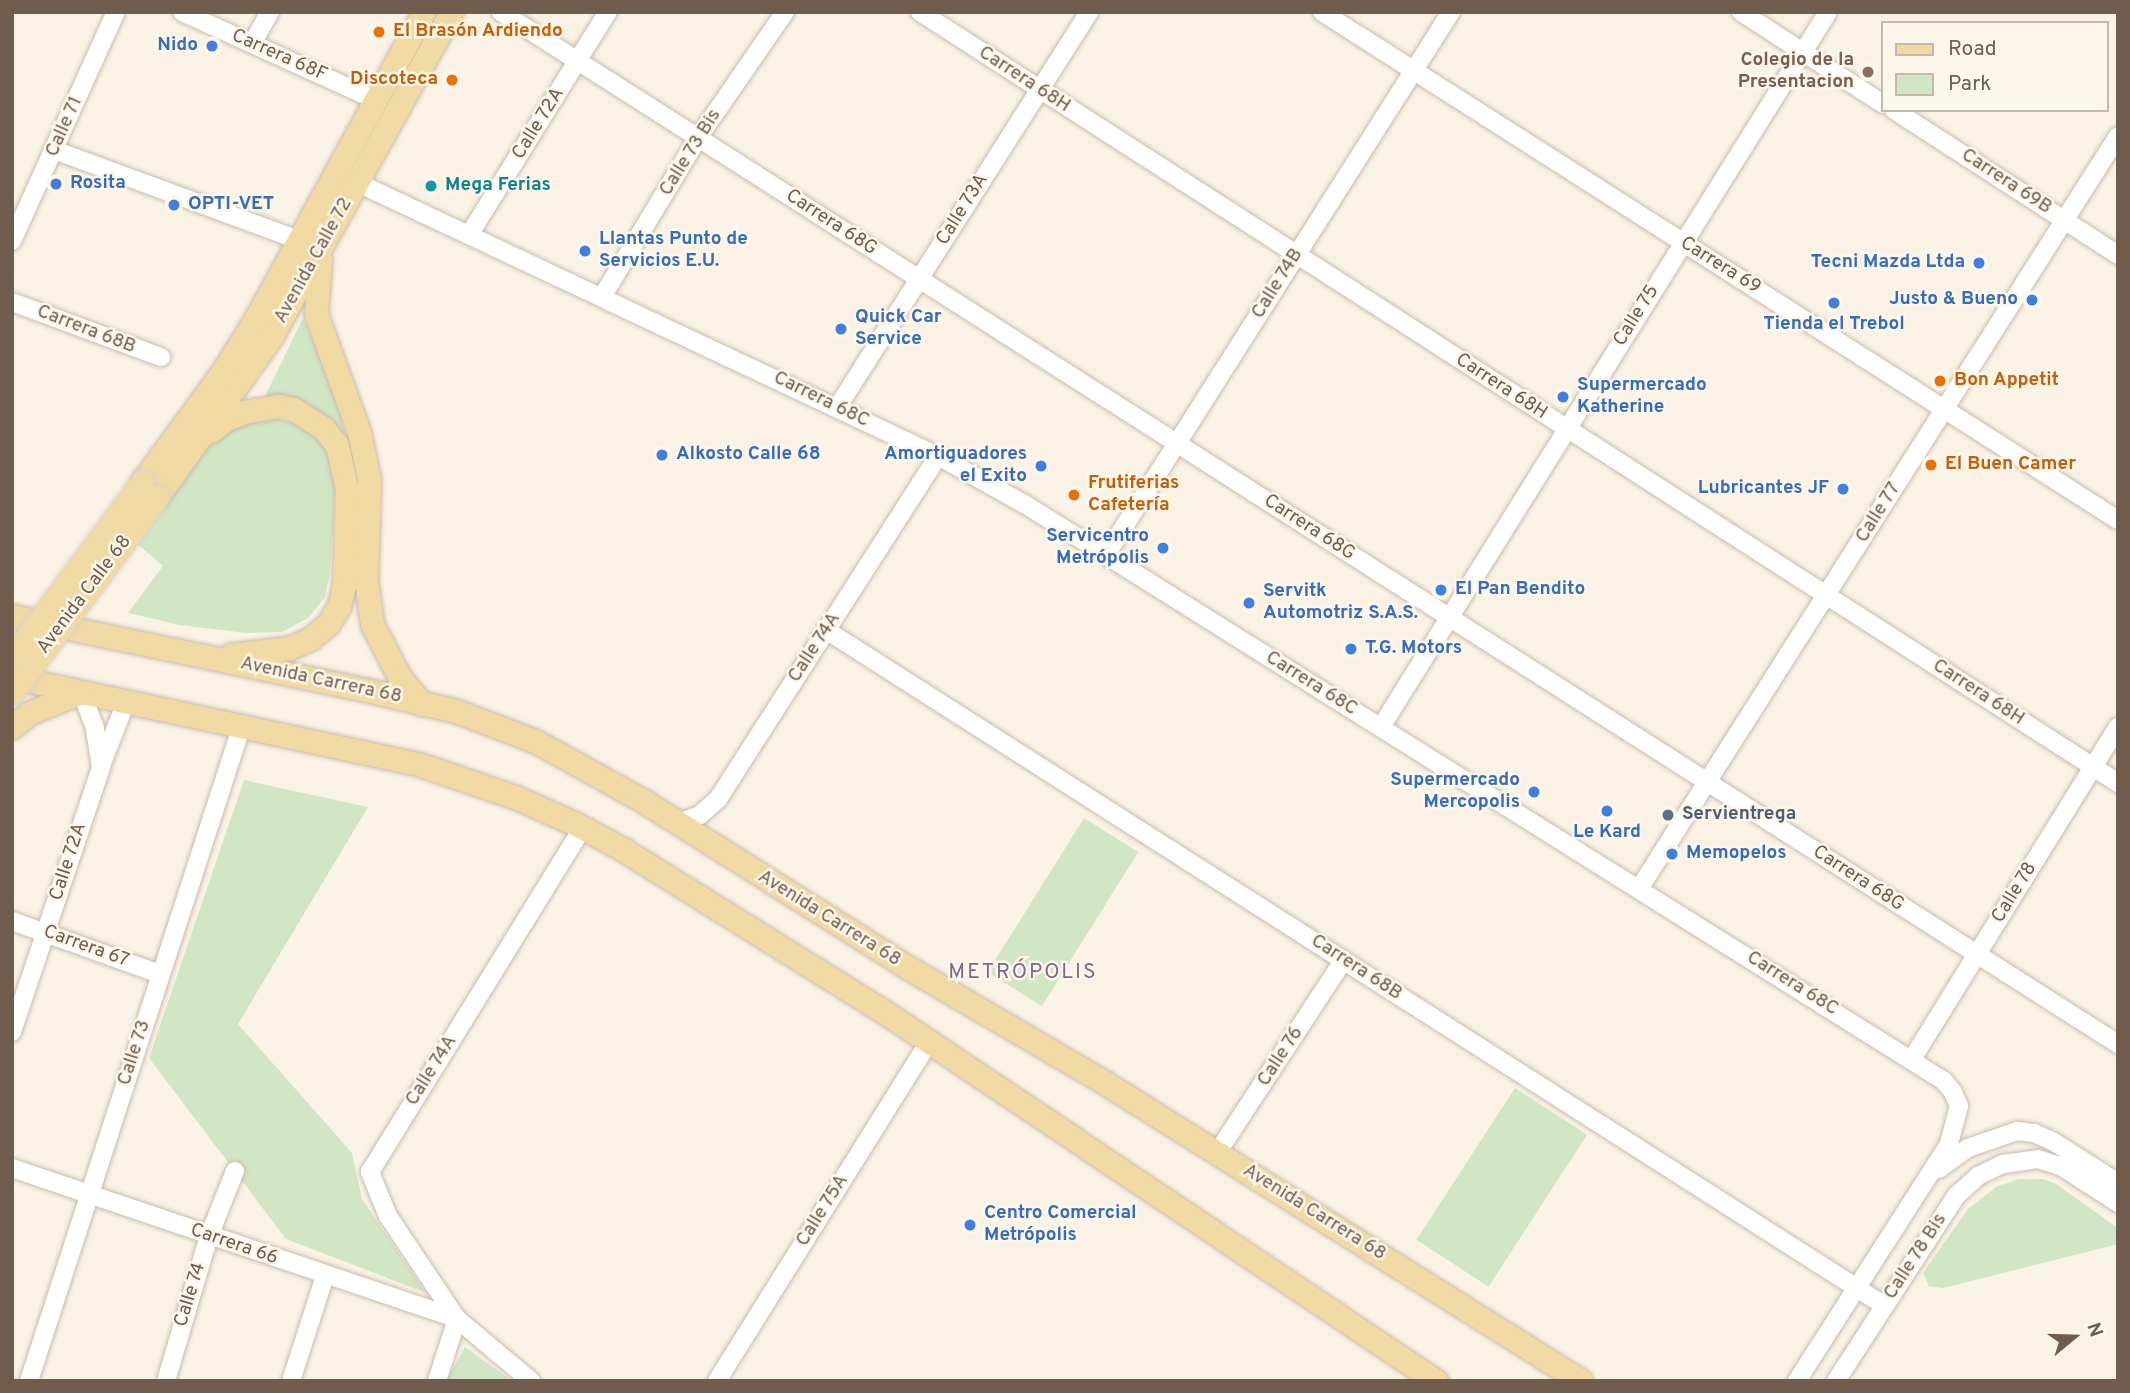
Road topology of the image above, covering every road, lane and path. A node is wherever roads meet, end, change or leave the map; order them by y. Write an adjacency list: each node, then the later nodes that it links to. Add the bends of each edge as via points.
1 (116, 12): 25 (street, Calle 71)
2 (182, 12): 15 (street, Carrera 68F)
3 (270, 12): 15 (street)
4 (424, 12): 20 (main road, Avenida Calle 72)
5 (451, 12): 26 (main road, Avenida Calle 72)
6 (501, 12): 17 (street, Carrera 68G)
7 (608, 12): 17 (street, Calle 72A)
8 (785, 12): 24 (street, Calle 73 Bis)
9 (920, 12): 19 (street, Carrera 68H)
10 (1089, 12): 19 (street, Calle 73A)
11 (1322, 12): 18 (street, Carrera 69)
12 (1451, 12): 18 (street, Calle 74B)
13 (1741, 12): 16 (street)
14 (1828, 12): 16 (street, Calle 75)
15 (252, 44): 20 (street, Carrera 68F)
16 (1803, 52): 21 (street); 31 (street, Calle 75)
17 (577, 61): 24 (street, Carrera 68G); 28 (street, Calle 72A)
18 (1413, 71): 31 (street, Carrera 69); 33 (street, Calle 74B)
19 (1040, 89): 33 (street, Carrera 68H); 35 (street, Calle 73A)
20 (376, 100): 29 (main road, Avenida Calle 72)
21 (1882, 103)
22 (1897, 112): 27 (street, Carrera 69B)
23 (2118, 136): 27 (street, Calle 77)
24 (698, 138): 35 (street, Carrera 68G); 36 (street, Calle 73 Bis)
25 (54, 150): 29 (street); 30 (street, Calle 71)
26 (358, 183): 28 (street, Carrera 68C); 32 (main road, Avenida Calle 72)
27 (2064, 220): 34 (street, Carrera 69B); 40 (street, Calle 77)
28 (469, 235): 36 (street, Carrera 68C)
29 (299, 240): 45 (main road, Avenida Calle 72)
30 (12, 241)
31 (1683, 243): 40 (street, Carrera 69); 41 (street, Calle 75)
32 (321, 248): 42 (main road, Avenida Calle 72, via 252,368); 58 (main road, via 316,314 357,424 369,480 366,580 372,624 399,676)
33 (1297, 255): 41 (street, Carrera 68H); 43 (street, Calle 74B)
34 (2118, 255)
35 (919, 279): 39 (street, Calle 73A); 43 (street, Carrera 68G)
36 (602, 298): 39 (street, Carrera 68C)
37 (12, 302): 38 (street, Carrera 68B)
38 (161, 357)
39 (836, 408): 44 (street, Carrera 68C)
40 (1944, 409): 46 (street, Carrera 69); 48 (street, Calle 77)
41 (1566, 429): 48 (street, Carrera 68H); 50 (street, Calle 75)
42 (200, 439): 45 (main road, Avenida Calle 72); 53 (main road, via 244,412 279,406 293,409 323,428 337,445 347,490 345,585 328,624 289,648)
43 (1177, 444): 47 (street, Calle 74B); 50 (street, Carrera 68G)
44 (938, 456): 47 (street, Carrera 68C); 51 (street, Calle 74A)
45 (150, 489): 52 (main road, Avenida Calle 68, bridge); 56 (main road, Avenida Calle 68, bridge)
46 (2118, 520)
47 (1106, 555): 61 (street, Carrera 68C)
48 (1826, 596): 64 (street, Carrera 68H); 65 (street, Calle 77)
49 (12, 616): 53 (main road, Avenida Carrera 68)
50 (1449, 617): 61 (street, Calle 75); 65 (street, Carrera 68G)
51 (826, 630): 67 (street, Calle 74A, via 718,799 695,818); 73 (street, Carrera 68B)
52 (12, 657)
53 (208, 657): 58 (main road, Avenida Carrera 68)
54 (12, 677): 55 (main road)
55 (81, 692): 57 (main road); 60 (main road, via 29,713); 63 (street, Calle 72A, via 95,728)
56 (12, 693)
57 (126, 702): 59 (main road); 63 (street)
58 (422, 704): 67 (main road, Avenida Carrera 68, via 456,711 535,741)
59 (242, 725): 68 (main road, via 421,765 515,797); 74 (street, Calle 73)
60 (12, 727)
61 (1381, 727): 69 (street, Carrera 68C)
62 (2118, 727): 64 (street, Calle 78)
63 (101, 767): 71 (street, Calle 72A)
64 (2093, 767): 66 (street, Carrera 68H); 72 (street, Calle 78)
65 (1707, 782): 69 (street, Calle 77); 72 (street, Carrera 68G)
66 (2118, 783)
67 (678, 823): 79 (main road, Avenida Carrera 68)
68 (583, 827): 76 (main road); 82 (street, Calle 74A)
69 (1640, 889): 78 (street, Carrera 68C)
70 (12, 921): 71 (street, Carrera 67)
71 (46, 933): 74 (street, Carrera 67); 75 (street, Calle 72A)
72 (1977, 954): 77 (street, Carrera 68G); 78 (street, Calle 78)
73 (1344, 960): 79 (street, Calle 76); 89 (street, Carrera 68B)
74 (160, 974): 85 (street, Calle 73)
75 (12, 1032)
76 (929, 1042): 92 (main road); 98 (street, Calle 75A)
77 (2118, 1044)
78 (1912, 1059): 83 (street, Carrera 68C, via 1944,1081 1959,1106 1949,1144)
79 (1217, 1153): 99 (main road, Avenida Carrera 68)
80 (12, 1168): 85 (street, Carrera 66)
81 (235, 1171): 87 (street, Calle 74)
82 (370, 1172): 91 (street, Carrera 66, via 388,1216)
83 (1927, 1180): 84 (street, via 1969,1148 2017,1131 2054,1142); 89 (street, Calle 78 Bis)
84 (2118, 1183)
85 (89, 1194): 87 (street, Carrera 66); 93 (street, Calle 73)
86 (2118, 1203): 90 (street, Calle 78 Bis, via 2062,1167 2038,1160 2003,1164 1961,1191)
87 (209, 1236): 88 (street, Carrera 66); 94 (street, Calle 74)
88 (325, 1276): 91 (street, Carrera 66); 95 (street)
89 (1857, 1288): 90 (street, Carrera 68B); 100 (street, Calle 78 Bis)
90 (1885, 1306): 101 (street, Calle 78 Bis)
91 (457, 1319): 96 (street); 97 (street, Carrera 66)
92 (1427, 1378)
93 (29, 1381)
94 (166, 1381)
95 (291, 1381)
96 (438, 1381)
97 (531, 1381)
98 (717, 1381)
99 (1581, 1381)
100 (1797, 1381)
101 (1836, 1381)

